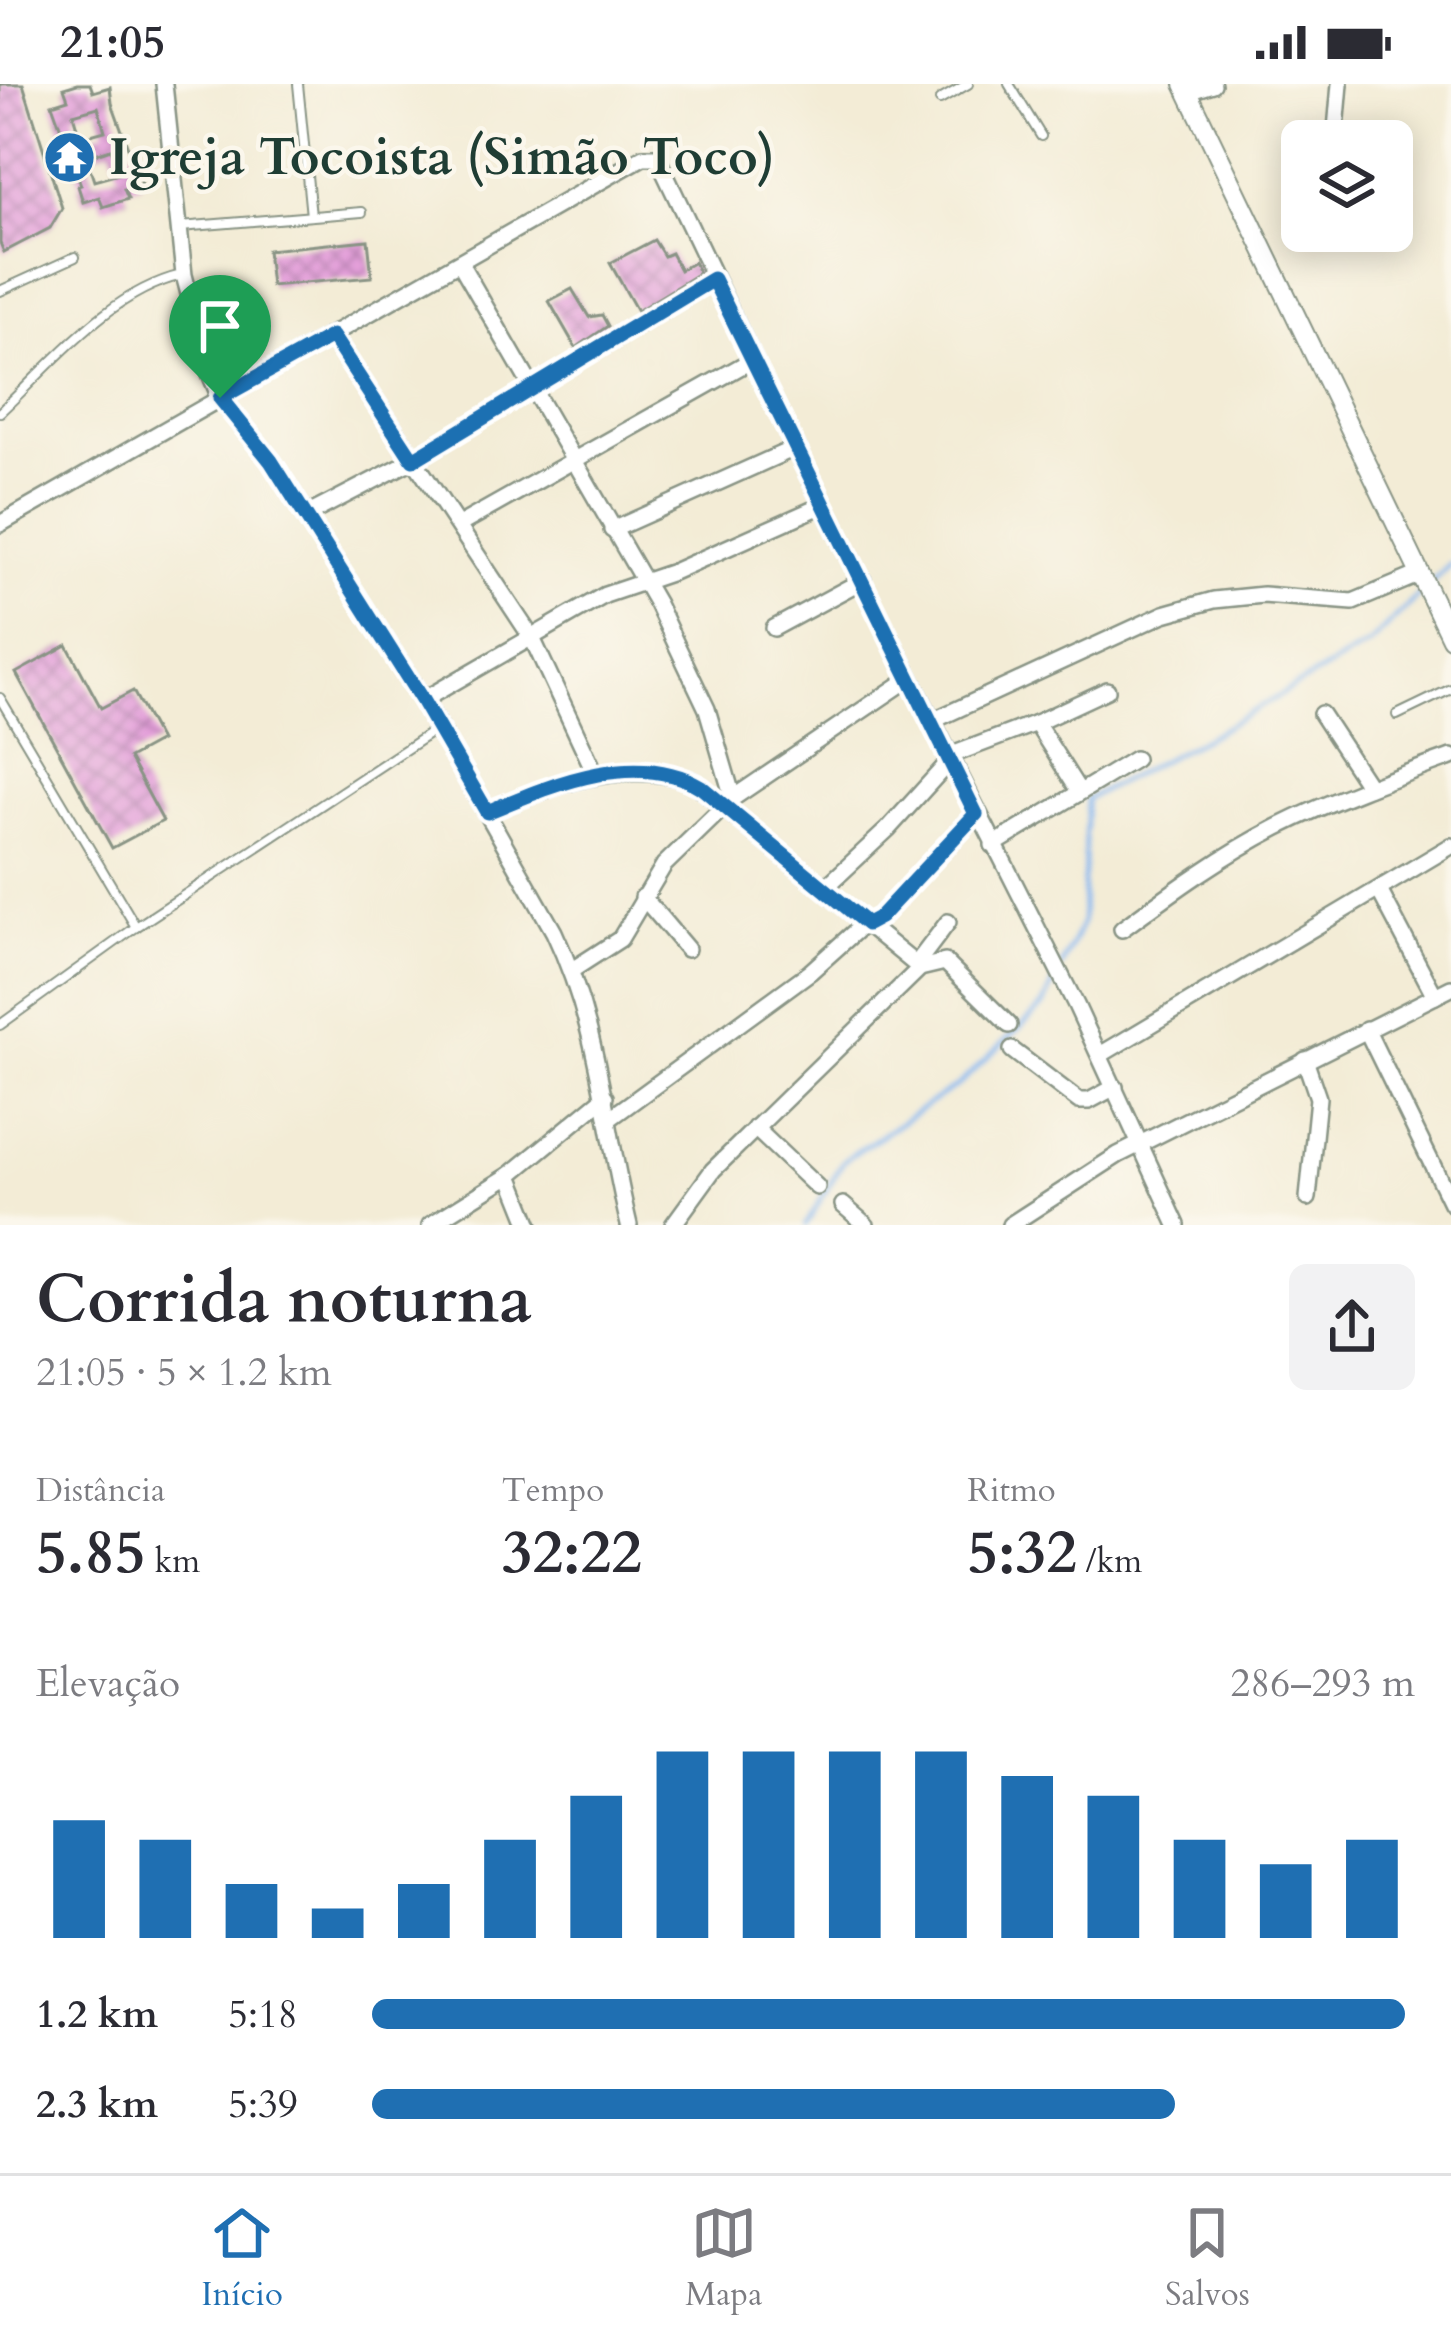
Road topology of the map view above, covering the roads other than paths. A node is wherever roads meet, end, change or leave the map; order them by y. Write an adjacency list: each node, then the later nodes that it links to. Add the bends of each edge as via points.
1 (164, 84): 13 (street)
2 (298, 84): 12 (lane)
3 (968, 84): 8 (lane)
4 (1010, 84): 10 (lane)
5 (1214, 84): 7 (street)
6 (1340, 84): 9 (street)
7 (1186, 88): 32 (street)
8 (940, 100)
9 (1337, 120)
10 (1041, 136)
11 (362, 212): 12 (lane)
12 (311, 216): 13 (lane)
13 (179, 227): 16 (street)
14 (74, 257): 18 (lane)
15 (460, 263): 17 (street, via 650,155 661,162); 19 (street); 21 (street)
16 (184, 275): 22 (street); 23 (lane, via 130,295)
17 (713, 279): 20 (street); 21 (street)
18 (0, 291)
19 (332, 336): 22 (street); 25 (street)
20 (752, 360): 24 (street); 26 (street)
21 (530, 388): 25 (street); 26 (street)
22 (220, 398): 28 (street); 29 (street)
23 (0, 412)
24 (797, 447): 27 (street); 31 (street)
25 (413, 460): 28 (street); 30 (street)
26 (574, 461): 30 (street); 31 (street)
27 (823, 505): 33 (street); 34 (street)
28 (305, 516): 42 (street)
29 (0, 524)
30 (459, 525): 36 (street)
31 (612, 530): 33 (street)
32 (1422, 576): 37 (street); 45 (street, via 1353,602 1263,595 1164,614)
33 (641, 580): 36 (street); 54 (street, via 707,709)
34 (863, 580): 35 (street); 38 (street)
35 (774, 628)
36 (532, 638): 42 (street); 51 (street)
37 (1451, 638)
38 (910, 678): 45 (street); 54 (street)
39 (1451, 689): 44 (lane)
40 (1107, 690): 46 (street)
41 (0, 698): 64 (lane)
42 (422, 700): 47 (street)
43 (1321, 714): 52 (street)
44 (1396, 715)
45 (932, 721): 49 (street)
46 (1036, 723): 49 (street); 53 (street)
47 (438, 728): 55 (street); 64 (lane)
48 (1451, 757): 52 (street)
49 (949, 758): 56 (street); 59 (street)
50 (1135, 759): 53 (street)
51 (596, 776): 54 (street, via 676,776); 55 (street)
52 (1369, 787): 65 (street, via 1274,829)
53 (1079, 791): 57 (street)
54 (728, 802): 59 (street); 61 (street)
55 (487, 812): 68 (street)
56 (976, 814): 57 (street); 63 (street)
57 (992, 845): 74 (street)
58 (1451, 845): 60 (street)
59 (826, 887): 63 (street)
60 (1379, 890): 69 (street); 74 (street)
61 (643, 897): 66 (street); 68 (street, via 620,939)
62 (948, 922): 67 (street)
63 (867, 924): 67 (street); 78 (street)
64 (136, 927): 70 (lane)
65 (1122, 928)
66 (687, 949)
67 (918, 965): 71 (street, via 945,962); 79 (street)
68 (572, 970): 77 (street)
69 (1443, 992): 72 (street)
70 (0, 1025)
71 (1010, 1025)
72 (1366, 1029): 75 (street); 84 (street)
73 (1012, 1050): 76 (street, via 1079,1101)
74 (1100, 1055): 76 (street)
75 (1305, 1060): 80 (street); 83 (street, via 1318,1098)
76 (1115, 1087): 80 (street)
77 (605, 1097): 78 (street); 81 (street)
78 (609, 1119): 88 (street)
79 (755, 1128): 82 (street); 89 (street)
80 (1142, 1144): 91 (street); 92 (street)
81 (510, 1175): 86 (street); 87 (street)
82 (817, 1187)
83 (1308, 1198)
84 (1451, 1203)
85 (842, 1205): 90 (street)
86 (430, 1225)
87 (530, 1225)
88 (629, 1225)
89 (673, 1225)
90 (866, 1225)
91 (1010, 1225)
92 (1178, 1225)

